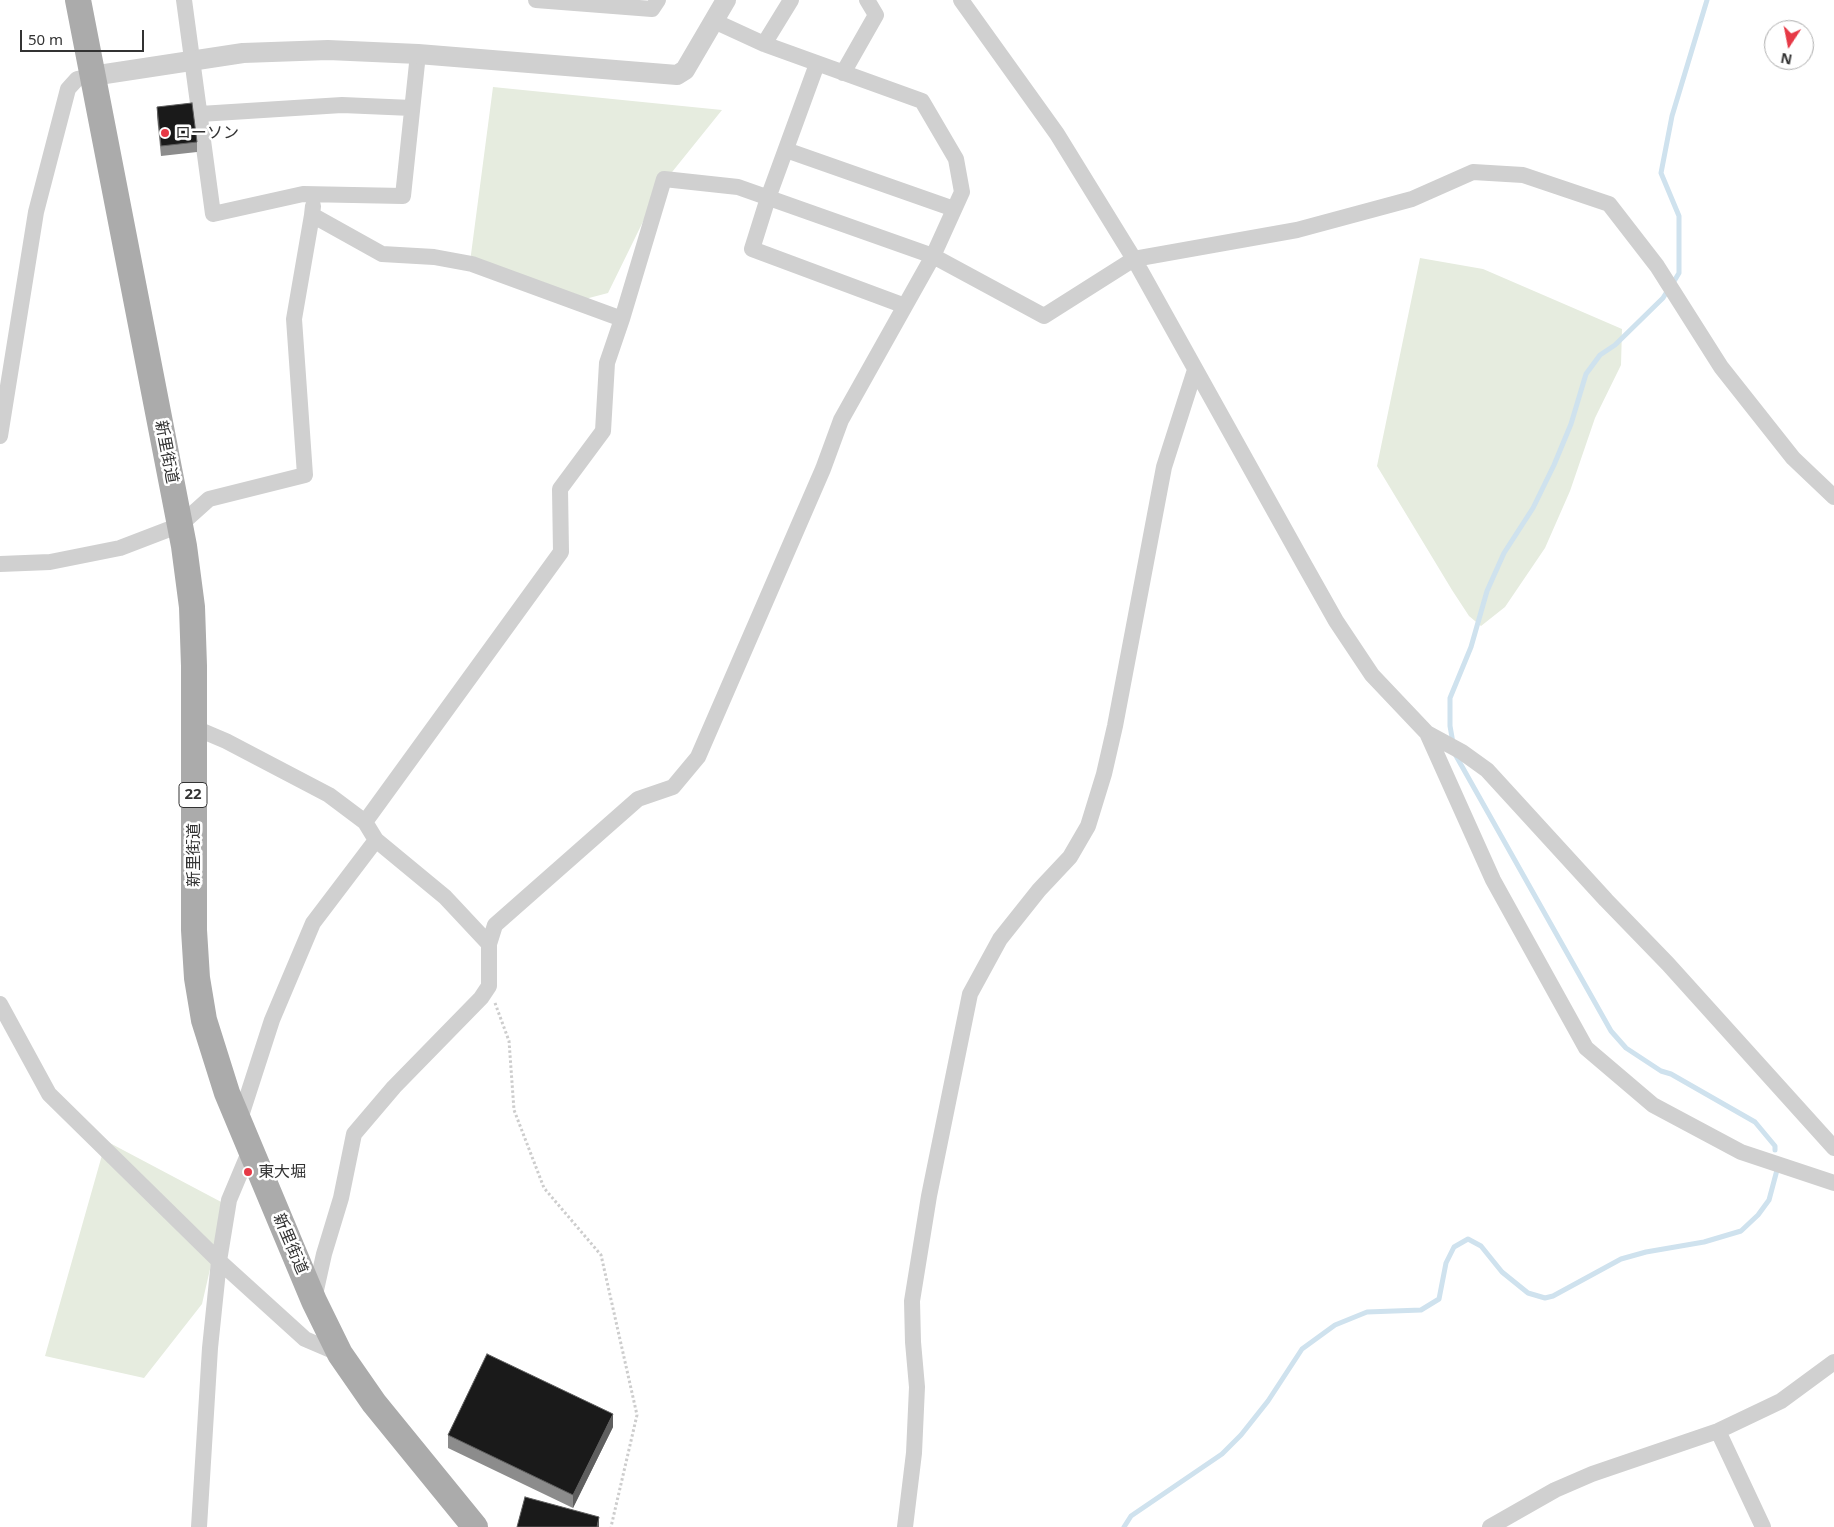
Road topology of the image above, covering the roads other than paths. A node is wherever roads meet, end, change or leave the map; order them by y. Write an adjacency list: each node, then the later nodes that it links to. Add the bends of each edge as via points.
1 (78, 0): 15 (main road, 新里街道 / 22)
2 (184, 0): 12 (street)
3 (536, 0): 4 (street, via 652,9)
4 (658, 0)
5 (726, 0): 9 (street)
6 (791, 0): 10 (street)
7 (867, 0): 14 (street, via 876,15)
8 (961, 0): 24 (street, via 1057,134)
9 (714, 21): 10 (street); 11 (street, via 685,70 678,75)
10 (764, 44): 13 (street)
11 (418, 54): 12 (street, via 328,50 243,53); 16 (street)
12 (193, 61): 15 (street); 17 (street)
13 (817, 64): 14 (street); 18 (street)
14 (843, 73): 21 (street, via 922,102 956,159 962,192)
15 (92, 76): 28 (street, via 77,79 68,89 43,184); 30 (main road, 新里街道 / 22)
16 (412, 108): 17 (street, via 342,105); 19 (street, via 403,196)
17 (200, 114): 19 (street, via 213,214)
18 (786, 150): 20 (street); 21 (street)
19 (315, 194): 22 (street)
20 (768, 198): 23 (street); 25 (street, via 752,249); 26 (street, via 738,187 664,179)
21 (954, 209): 23 (street)
22 (312, 215): 26 (street, via 382,254 434,257 472,264); 30 (street, via 294,319 305,475 209,499)
23 (933, 256): 24 (street, via 1044,316); 25 (street)
24 (1134, 259): 27 (street); 29 (street, via 1297,230 1412,199 1472,172 1523,175 1609,204 1664,277 1722,368 1793,458)
25 (905, 306): 36 (street, via 841,420 823,469 698,757 673,787 638,799 550,875 495,925)
26 (622, 319): 34 (street, via 607,363 603,431 560,489 561,552)
27 (1194, 370): 33 (street, via 1336,621 1372,675); 49 (street, via 1164,467 1115,726 1088,826 1070,856 1000,939 970,994 929,1196 912,1301 917,1387 914,1453)
28 (0, 436)
29 (1834, 496)
30 (180, 525): 31 (street, via 120,548 50,562); 32 (main road, 新里街道 / 22, via 192,607)
31 (0, 564)
32 (193, 727): 34 (street, via 329,795); 38 (main road, 新里街道 / 22, via 197,978 211,1044)
33 (1427, 733): 39 (street, via 1487,770); 41 (street, via 1494,880 1586,1048 1652,1105 1741,1152)
34 (365, 822): 35 (street)
35 (376, 840): 36 (street, via 445,897); 38 (street, via 313,923 272,1020)
36 (489, 944): 43 (street, via 489,986 481,998 394,1087 354,1134)
37 (0, 1004): 42 (street, via 49,1094)
38 (239, 1122): 40 (main road, 新里街道 / 22)
39 (1834, 1148)
40 (250, 1150): 42 (street, via 228,1200); 43 (main road, 新里街道 / 22)
41 (1834, 1183)
42 (219, 1261): 44 (street, via 305,1339); 47 (street)
43 (314, 1301): 44 (main road, 新里街道 / 22)
44 (340, 1354): 48 (main road, 新里街道 / 22, via 374,1403)
45 (1834, 1362): 46 (street, via 1781,1402)
46 (1718, 1431): 50 (street, via 1592,1474 1555,1490); 51 (street)
47 (199, 1527)
48 (475, 1527)
49 (905, 1527)
50 (1490, 1527)
51 (1763, 1527)

